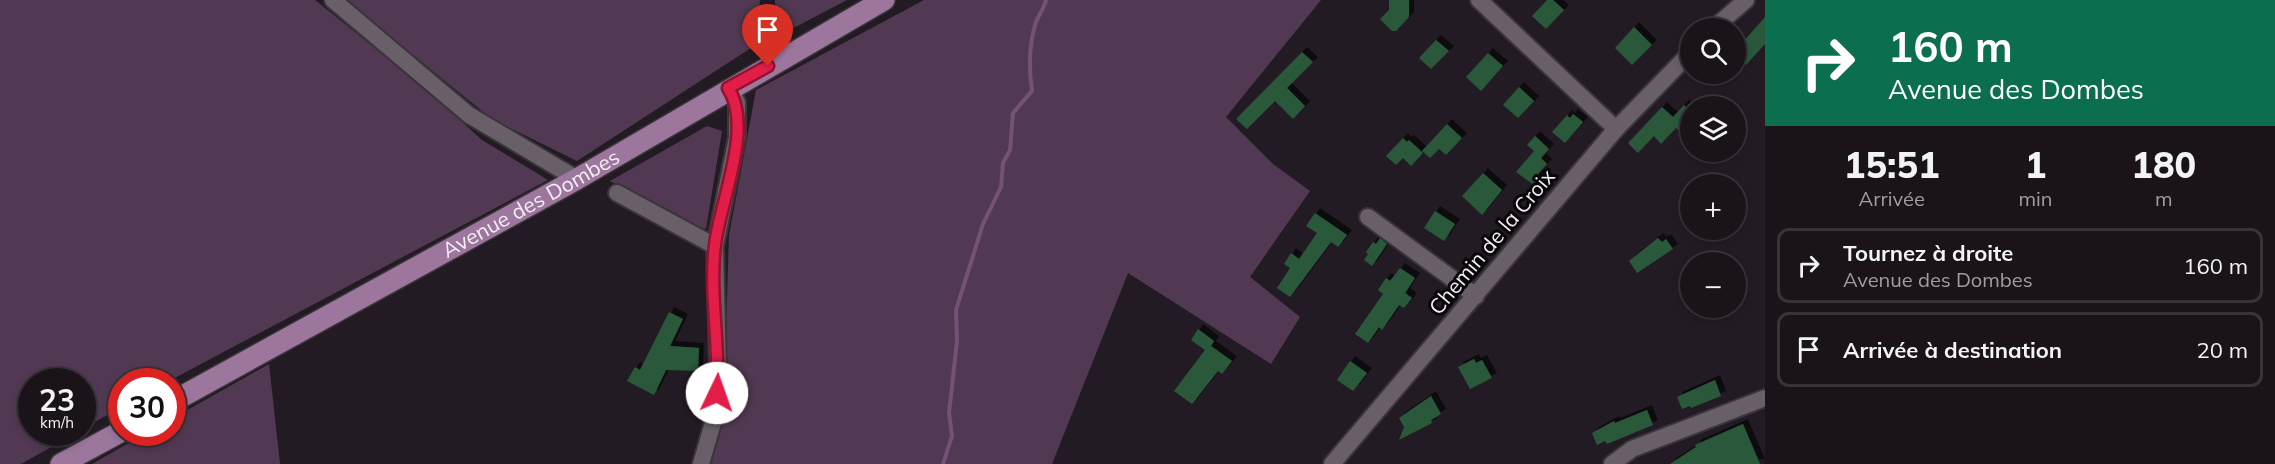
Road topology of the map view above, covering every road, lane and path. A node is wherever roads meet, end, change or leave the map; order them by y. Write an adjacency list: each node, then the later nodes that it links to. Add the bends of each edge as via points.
1 (333, 0): 9 (street, via 469,115)
2 (884, 0): 7 (main road, Avenue des Dombes)
3 (1479, 0): 8 (street)
4 (1746, 0): 5 (street)
5 (1725, 18)
6 (1680, 62): 8 (street, Chemin de la Croix)
7 (728, 88): 9 (main road, Avenue des Dombes); 12 (street, via 737,102 737,137)
8 (1616, 129): 13 (street, Chemin de la Croix)
9 (577, 179): 14 (main road, Avenue des Dombes)
10 (617, 193): 12 (street)
11 (1368, 217): 13 (street)
12 (715, 246): 18 (street, via 715,416)
13 (1476, 296): 19 (street, Chemin de la Croix)
14 (186, 394)
15 (1763, 404): 20 (street, via 1632,449)
16 (108, 438): 17 (main road)
17 (61, 464)
18 (701, 464)
19 (1332, 464)
20 (1612, 464)

